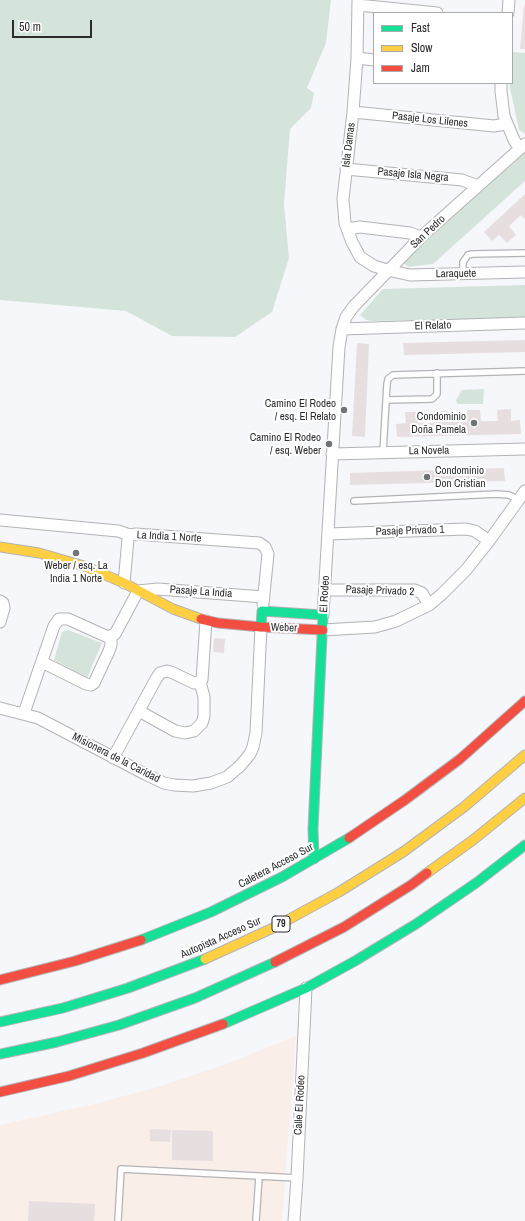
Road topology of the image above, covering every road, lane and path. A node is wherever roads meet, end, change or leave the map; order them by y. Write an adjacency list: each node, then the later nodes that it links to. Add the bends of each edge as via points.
1 (510, 0): 4 (street)
2 (358, 3): 3 (street); 5 (street, Isla Damas)
3 (429, 12)
4 (508, 12)
5 (357, 58): 6 (street); 8 (street, Isla Damas)
6 (373, 60)
7 (501, 84): 9 (street)
8 (353, 112): 9 (street, Pasaje Los Lilenes, via 494,126); 11 (street, Isla Damas)
9 (506, 124): 10 (street, via 514,140)
10 (522, 146): 12 (street, San Pedro)
11 (346, 169): 12 (street, Pasaje Isla Negra, via 462,180); 13 (street, Isla Damas, via 343,199)
12 (478, 186): 14 (street, San Pedro)
13 (347, 228): 14 (street, via 402,232); 16 (street, Isla Damas, via 360,257 374,266)
14 (421, 237): 16 (street, San Pedro)
15 (525, 253): 18 (lane, via 468,255 463,262)
16 (387, 270): 18 (street, Laraquete, via 410,275); 20 (street, San Pedro, via 354,306)
17 (525, 272): 18 (street, Laraquete)
18 (463, 274)
19 (525, 323): 20 (street, El Relato)
20 (342, 330): 26 (street, El Rodeo)
21 (525, 371): 22 (lane)
22 (437, 373): 23 (lane, via 393,375 387,382); 23 (lane, via 437,394 432,399)
23 (386, 400): 25 (lane)
24 (525, 449): 25 (street, La Novela)
25 (383, 452): 26 (street, La Novela)
26 (332, 454): 30 (street, El Rodeo)
27 (522, 495): 28 (lane); 32 (street, Weber)
28 (354, 501)
29 (0, 520): 31 (street, La India 1 Norte, via 118,531)
30 (328, 534): 32 (street, Pasaje Privado 1, via 466,529 475,531); 35 (street, El Rodeo)
31 (130, 535): 34 (street); 37 (street, La India 1 Norte, via 259,543 265,547 268,554)
32 (489, 541): 39 (street, Weber, via 466,570)
33 (0, 547): 34 (main road, Weber, via 63,559)
34 (124, 583): 36 (main road, Weber)
35 (325, 590): 39 (street, Pasaje Privado 2, via 415,590 422,593); 41 (street, El Rodeo)
36 (138, 591): 37 (street, Pasaje La India, via 158,589); 42 (main road, Weber, via 173,609); 46 (street, via 117,631)
37 (264, 597): 40 (street)
38 (0, 601): 43 (street, via 4,608)
39 (429, 605): 45 (street, Weber, via 396,621 375,627)
40 (262, 611): 41 (main road, Weber); 44 (main road, Misionera de la Caridad)
41 (324, 615): 45 (main road, El Rodeo)
42 (206, 621): 44 (main road, Weber); 48 (street, via 203,678)
43 (0, 622)
44 (261, 627): 45 (main road, Weber); 54 (street, Misionera de la Caridad, via 255,740 250,754 240,766 227,777 215,782 184,786 154,779)
45 (323, 630): 57 (main road, El Rodeo, via 313,829)
46 (111, 637): 47 (street, via 105,637 62,618 55,623); 47 (street, via 109,651 91,685)
47 (42, 662): 52 (street)
48 (200, 682): 51 (street, via 194,683 171,672 163,672 158,676); 51 (street, via 204,697 204,716 202,724 194,731 175,731)
49 (525, 701): 57 (main road, Caletera Acceso Sur, via 433,780 377,820)
50 (0, 708): 52 (street, Misionera de la Caridad)
51 (139, 710): 54 (street)
52 (24, 714): 54 (street, Misionera de la Caridad, via 52,724)
53 (525, 755): 60 (main road, Autopista Acceso Sur / 79, via 464,807 403,852 339,892 273,928 202,960 128,988 63,1008)
54 (113, 758)
55 (525, 798): 61 (main road, via 411,885 344,926 270,965 157,1012 80,1036)
56 (525, 845): 59 (main road, via 428,916 356,961)
57 (314, 859): 58 (main road, Caletera Acceso Sur, via 243,897 178,926 118,948)
58 (0, 980)
59 (306, 988): 62 (main road, via 220,1026 143,1054 69,1076); 64 (street, Calle El Rodeo)
60 (0, 1022)
61 (0, 1054)
62 (0, 1092)
63 (259, 1177): 64 (lane); 65 (lane, via 121,1169); 66 (lane)
64 (297, 1178): 67 (street, Calle El Rodeo)
65 (118, 1221)
66 (256, 1221)
67 (294, 1221)

